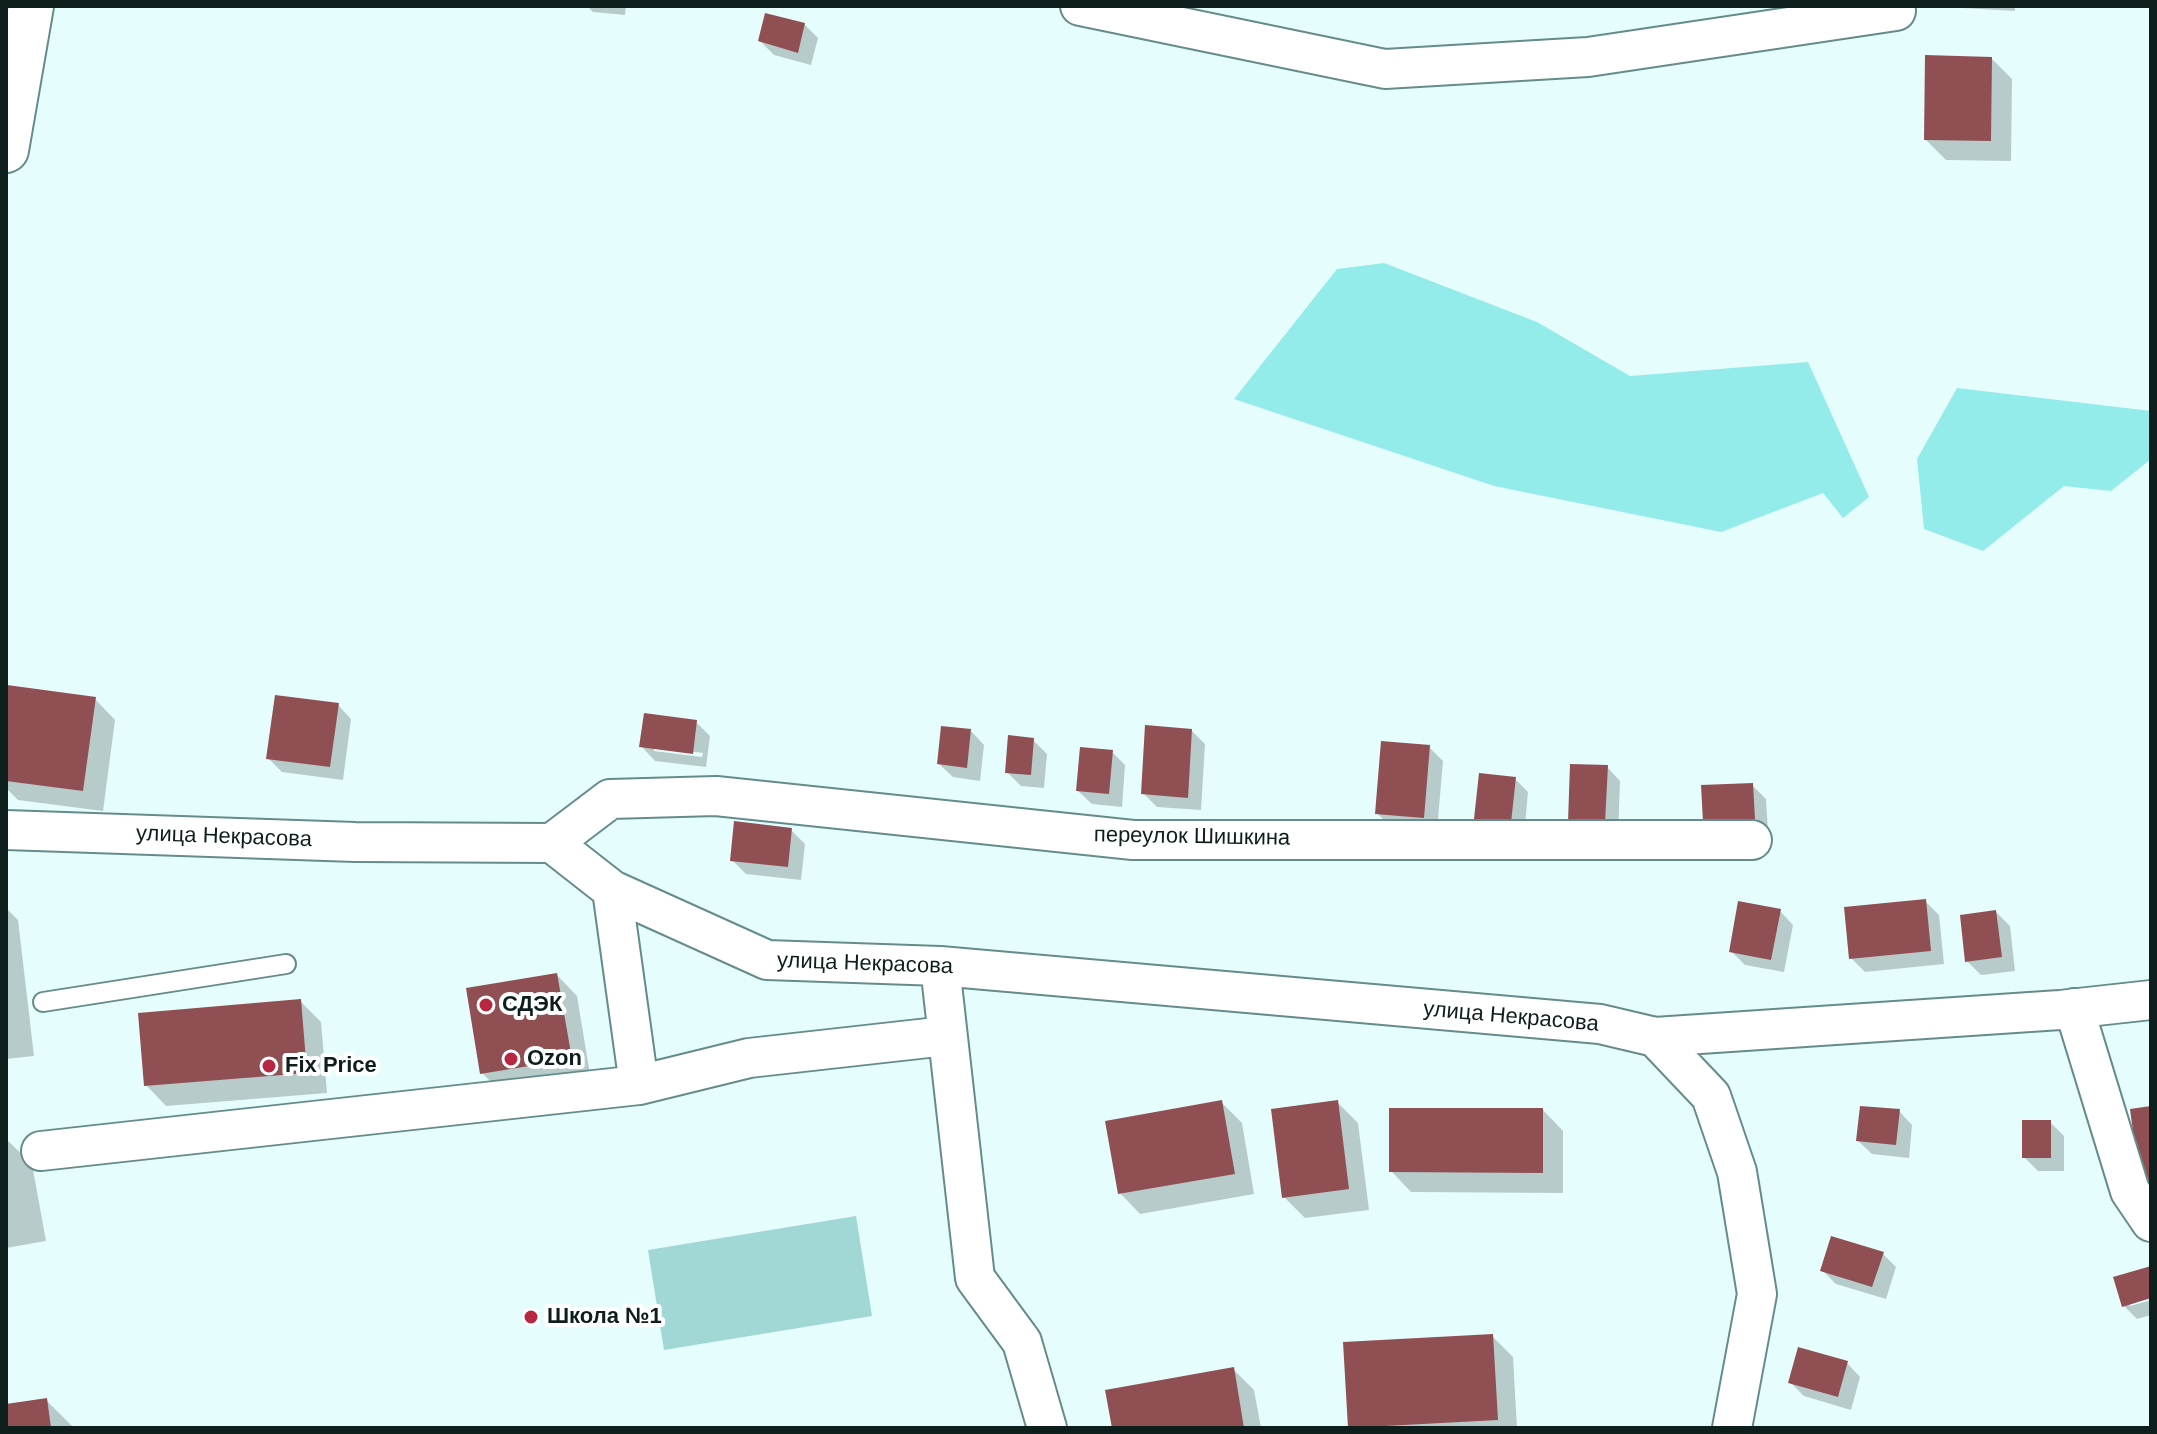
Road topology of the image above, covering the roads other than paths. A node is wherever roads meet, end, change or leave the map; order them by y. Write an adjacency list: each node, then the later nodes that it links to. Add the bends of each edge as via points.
1 (31, 6): 4 (main road)
2 (1080, 6): 3 (street, via 1385,69 1588,57)
3 (1896, 11)
4 (6, 150)
5 (6, 830): 7 (street, улица Некрасова)
6 (1752, 840): 7 (street, переулок Шишкина, via 1133,840 716,796 610,799)
7 (552, 843): 8 (street, улица Некрасова)
8 (612, 890): 10 (street, улица Некрасова, via 767,960); 16 (street)
9 (286, 964): 12 (lane)
10 (940, 966): 14 (street); 15 (street, улица Некрасова, via 1600,1024)
11 (2151, 1000): 13 (street, улица Некрасова)
12 (43, 1002)
13 (2074, 1008): 15 (street, улица Некрасова); 18 (street, via 2130,1191)
14 (946, 1036): 16 (street, via 749,1058); 19 (street, via 975,1278 1022,1342)
15 (1655, 1037): 20 (street, via 1711,1096 1737,1172 1757,1294)
16 (639, 1085): 17 (street)
17 (41, 1151)
18 (2151, 1222)
19 (1047, 1428)
20 (1732, 1428)

